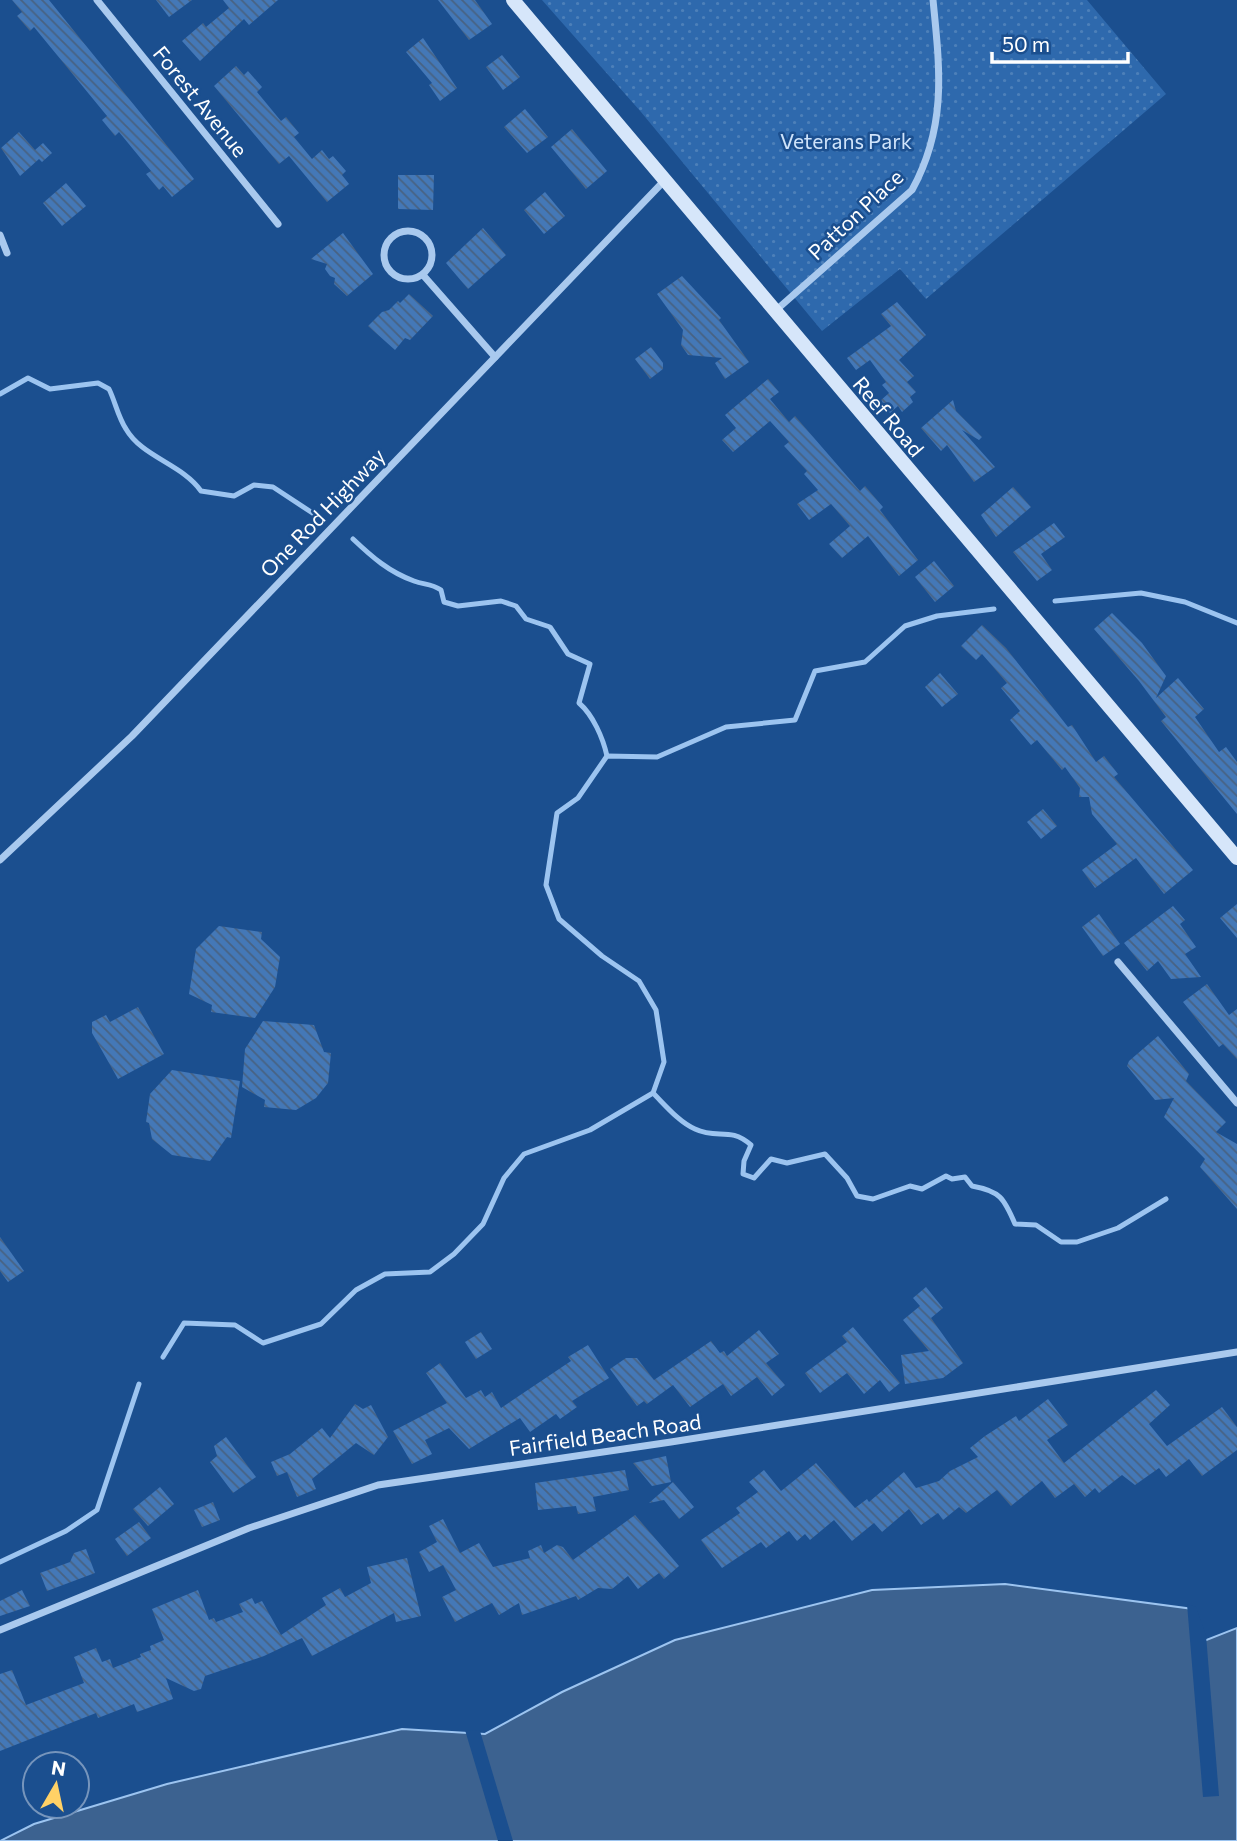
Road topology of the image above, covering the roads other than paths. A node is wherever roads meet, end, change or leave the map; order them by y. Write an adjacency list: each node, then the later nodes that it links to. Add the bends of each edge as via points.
1 (97, 0): 5 (street, Forest Avenue)
2 (513, 0): 4 (street, Reef Road)
3 (933, 0): 9 (street, Patton Place, via 942,83 926,164 912,190)
4 (664, 181): 9 (street, Reef Road); 10 (street, One Rod Highway)
5 (278, 224)
6 (0, 235): 7 (street)
7 (7, 253)
8 (424, 275): 8 (street, via 400,278 388,268 384,254 392,237 409,231 426,238 432,261); 10 (street)
9 (774, 312): 11 (street, Reef Road)
10 (495, 357): 12 (street, One Rod Highway, via 132,736)
11 (1237, 858)
12 (0, 860)
13 (1118, 962): 14 (street)
14 (1237, 1103)
15 (1237, 1352): 16 (street, Fairfield Beach Road, via 378,1485 249,1528)
16 (0, 1630)

